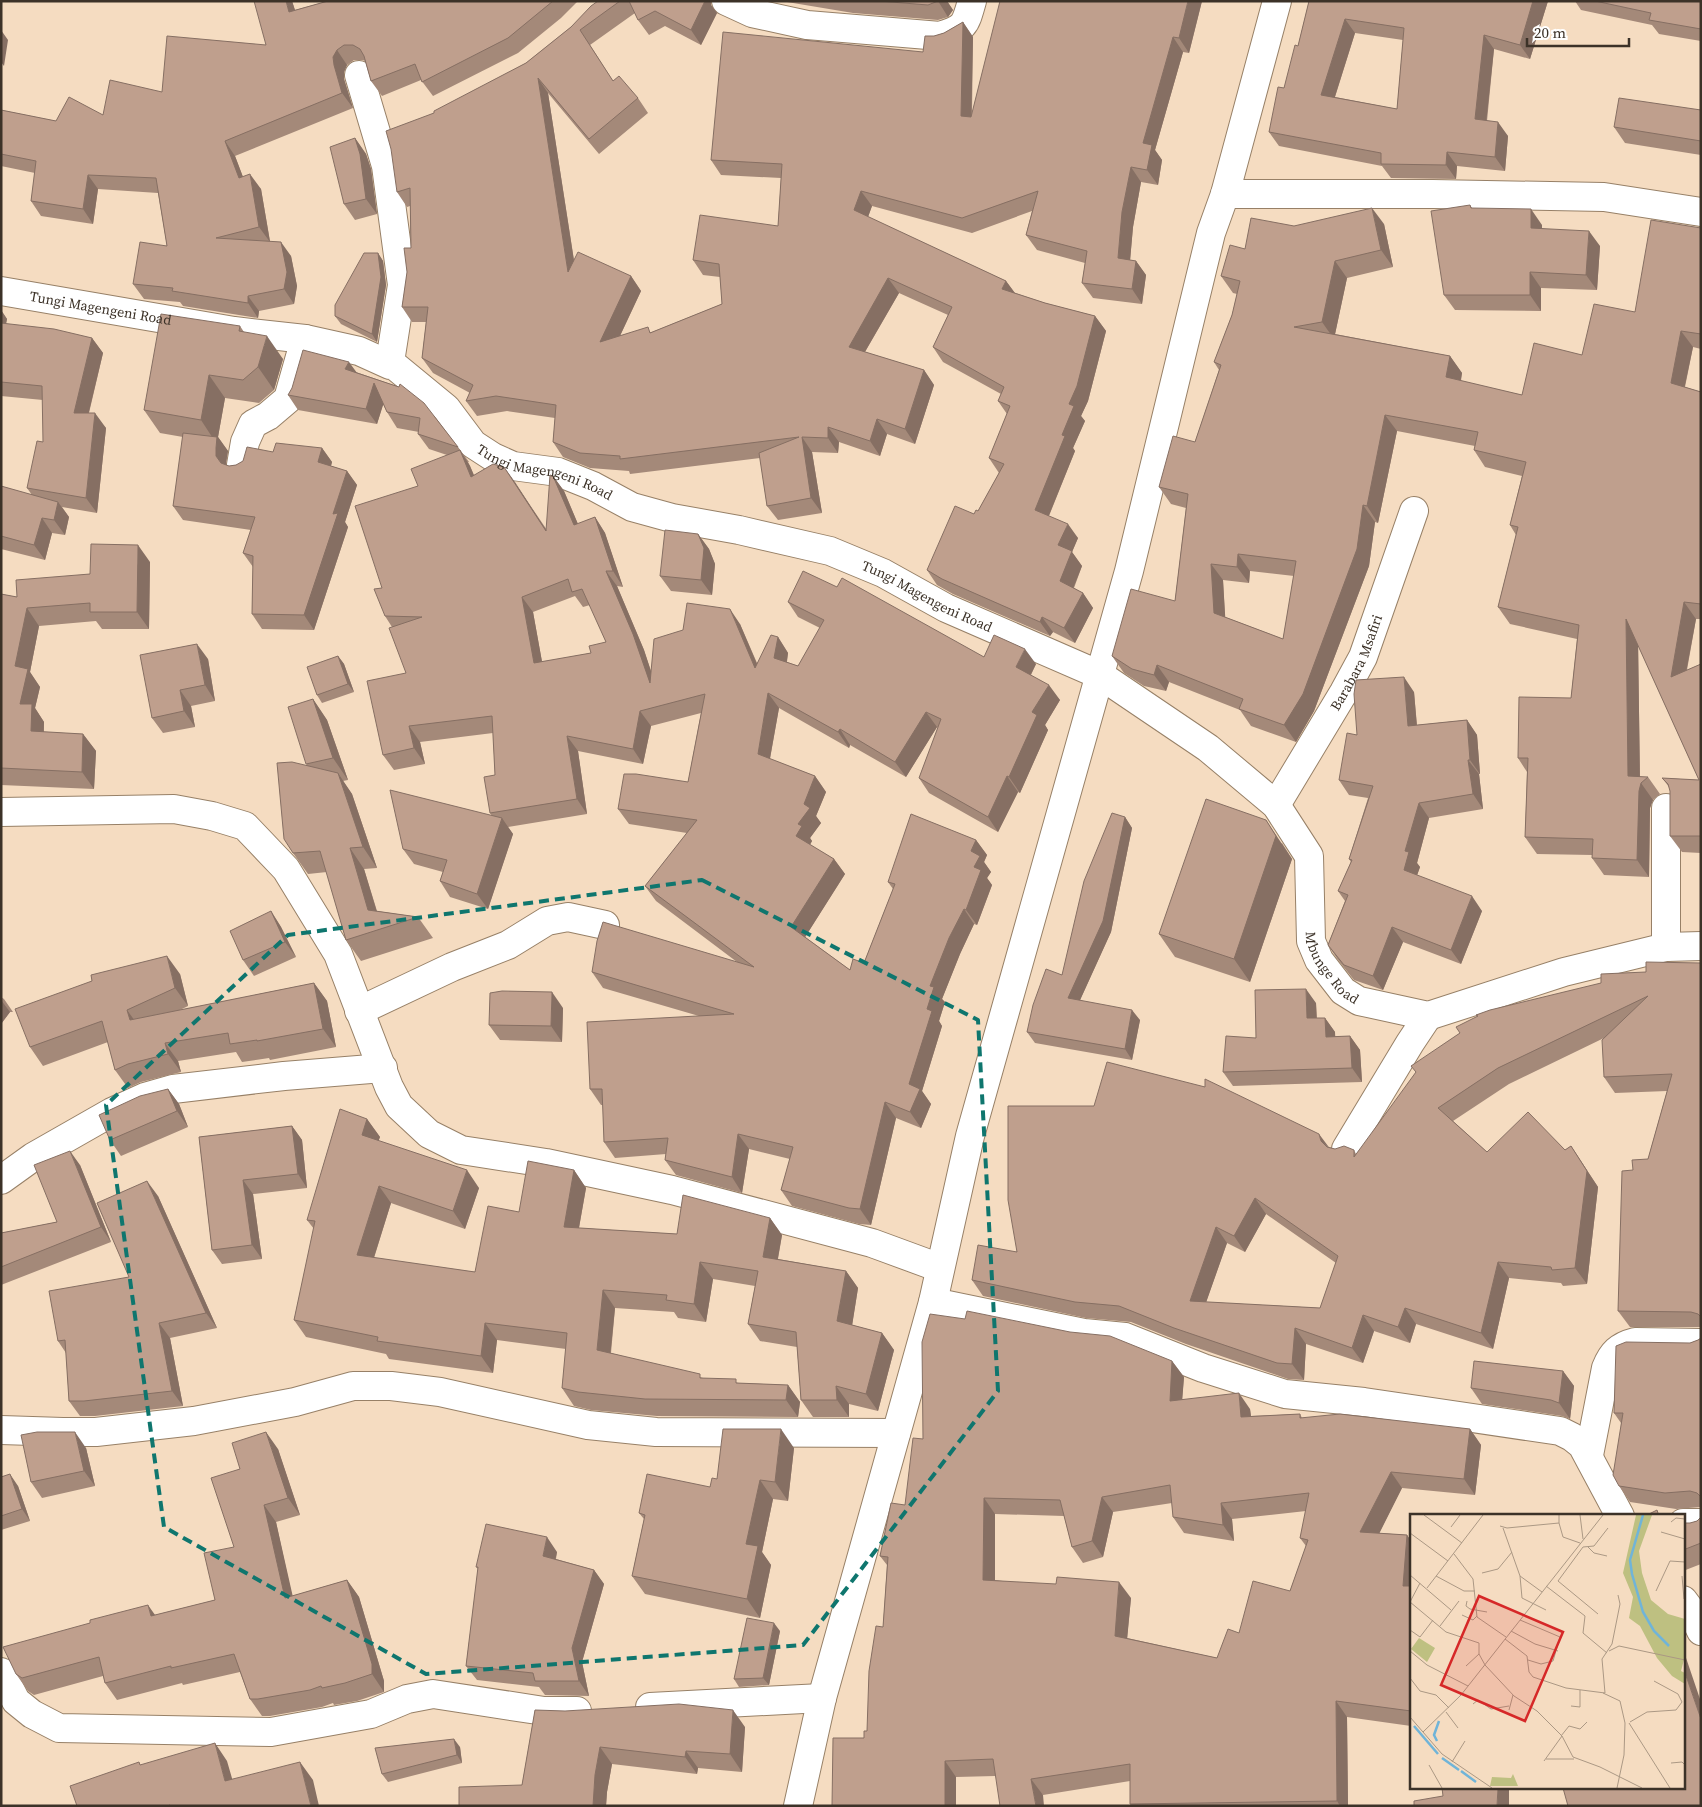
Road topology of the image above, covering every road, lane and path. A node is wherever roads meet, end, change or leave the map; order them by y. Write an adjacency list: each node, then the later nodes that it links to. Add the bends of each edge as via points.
1 (726, 1): 2 (street, via 752,13 807,25 940,36 959,30 967,20)
2 (972, 1)
3 (1277, 1): 7 (street)
4 (359, 75): 6 (street)
5 (402, 126): 6 (street)
6 (378, 137): 11 (street, via 386,166 402,285)
7 (1225, 194): 8 (street, via 1604,197); 14 (street, via 1211,233 1129,571)
8 (1701, 212)
9 (1, 291): 10 (street, Tungi Magengeni Road, via 234,331)
10 (304, 339): 11 (street, Tungi Magengeni Road, via 358,351 390,365); 12 (street, via 288,399 253,424)
11 (390, 362): 14 (street, Tungi Magengeni Road, via 446,408 473,444 513,466 558,472 632,507 672,518 830,551 883,573 946,608)
12 (241, 465)
13 (1414, 511): 15 (street, Barabara Msafiri, via 1363,657)
14 (1100, 675): 15 (street, Mbunge Road, via 1208,748); 26 (street, via 970,1136)
15 (1276, 805): 22 (street, Mbunge Road, via 1308,856 1311,941 1330,976 1359,1002)
16 (1666, 808): 20 (street)
17 (1, 812): 21 (street, via 174,809 245,826 286,869 298,888 338,954)
18 (605, 925): 21 (street, via 568,917 547,921 508,945 452,967)
19 (1701, 946): 20 (street, Mbunge Road)
20 (1666, 947): 22 (street, Mbunge Road, via 1564,972)
21 (359, 1011): 23 (street)
22 (1428, 1016): 24 (street)
23 (383, 1068): 25 (street, via 173,1089 145,1097 112,1112); 26 (street, via 399,1106 429,1134 461,1150 672,1190 872,1243)
24 (1346, 1149)
25 (1, 1180)
26 (940, 1268): 27 (street)
27 (933, 1302): 30 (street); 31 (street, via 1084,1333 1125,1337 1203,1368 1284,1394 1364,1402 1560,1431 1582,1444)
28 (1701, 1343): 31 (street, via 1635,1342 1616,1350 1606,1368)
29 (1, 1430): 30 (street, via 96,1432 194,1421 294,1402 354,1386 392,1386 440,1392 588,1426 646,1431)
30 (896, 1433): 38 (street)
31 (1589, 1455): 32 (street)
32 (1619, 1514)
33 (1684, 1522): 34 (street)
34 (1701, 1523)
35 (1684, 1601): 36 (street)
36 (1701, 1631)
37 (1, 1672): 38 (street, via 16,1701 32,1714 59,1728 272,1732 371,1714 407,1699 433,1694 576,1712)
38 (822, 1698): 39 (street)
39 (798, 1806)

